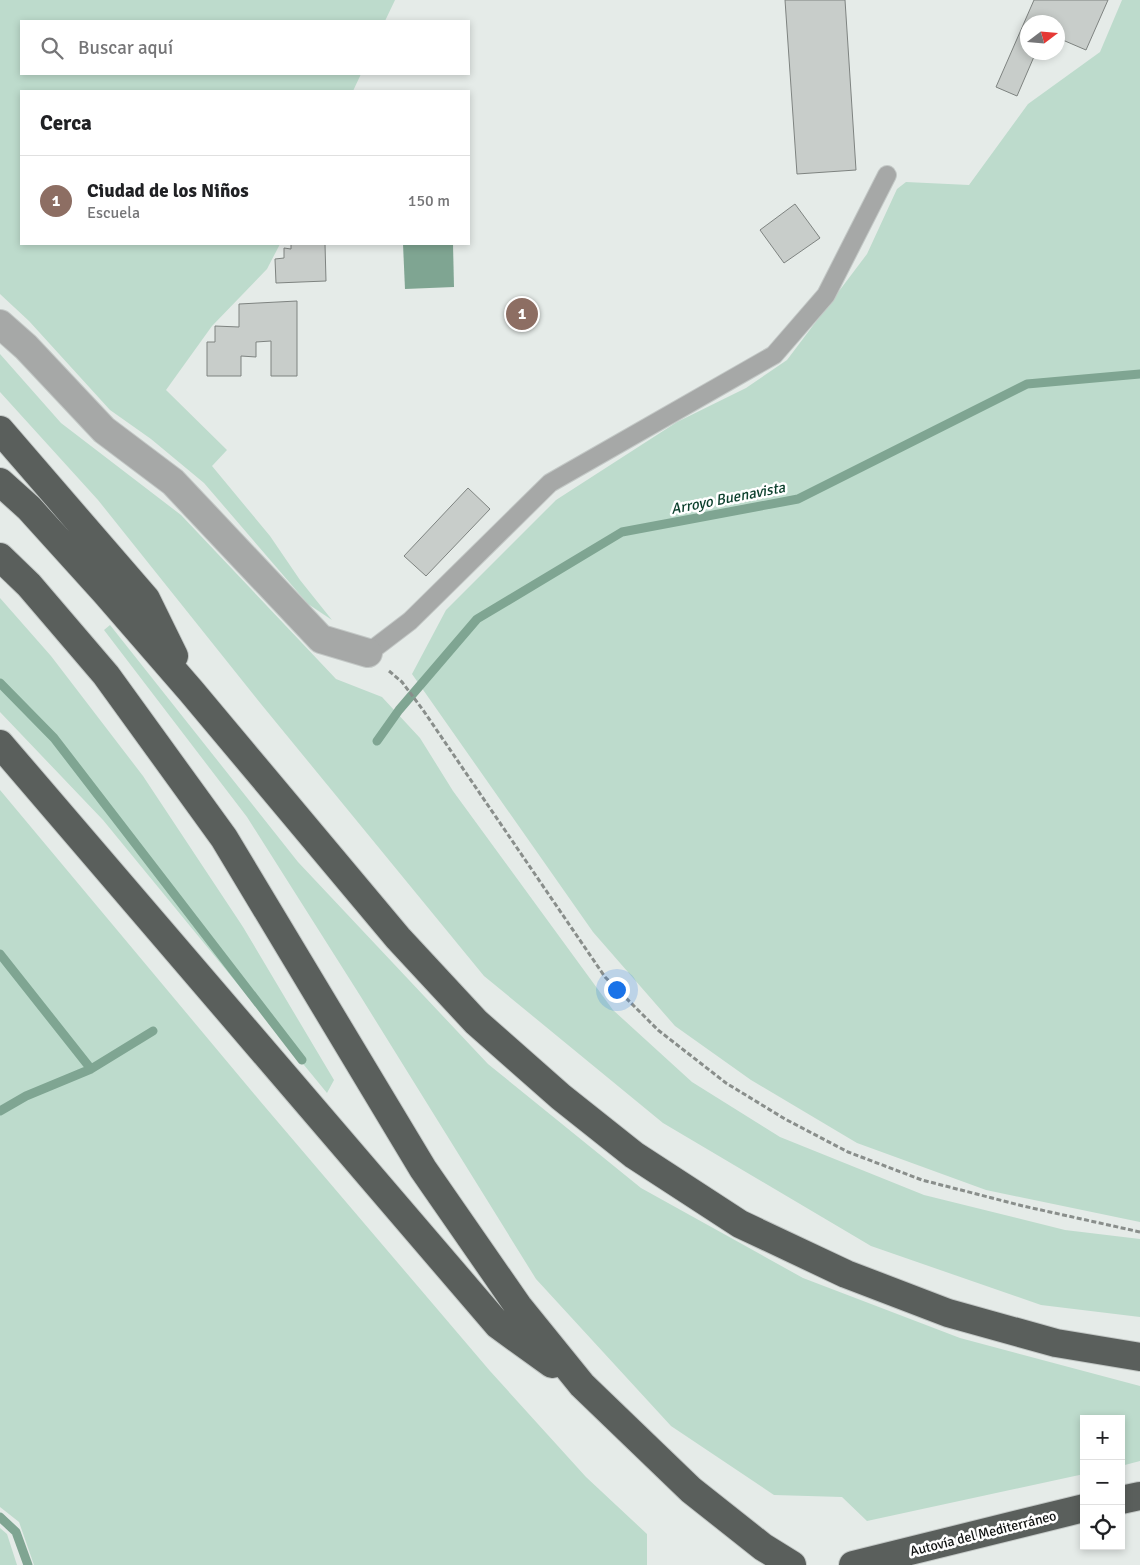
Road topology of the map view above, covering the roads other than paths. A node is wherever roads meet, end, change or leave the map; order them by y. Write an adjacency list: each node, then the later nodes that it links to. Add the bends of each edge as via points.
1 (887, 175): 6 (lane, via 826,295 774,355 550,483 416,616)
2 (0, 324): 6 (street, via 104,430 173,482 321,639)
3 (0, 430): 7 (highway, via 146,599)
4 (0, 482): 7 (highway, via 36,515)
5 (0, 557): 10 (highway, via 106,675 224,838 423,1169 518,1306)
6 (368, 653)
7 (191, 691): 9 (highway, via 398,938 476,1022 561,1097 634,1155 740,1224 846,1274 948,1313 1056,1344)
8 (0, 744): 10 (highway, via 498,1325)
9 (1140, 1357)
10 (582, 1385): 15 (highway, via 691,1490 763,1547)
11 (1140, 1496): 12 (highway)
12 (1125, 1499)
13 (1080, 1509): 14 (highway, Autovía del Mediterráneo)
14 (865, 1562)
15 (792, 1565)

